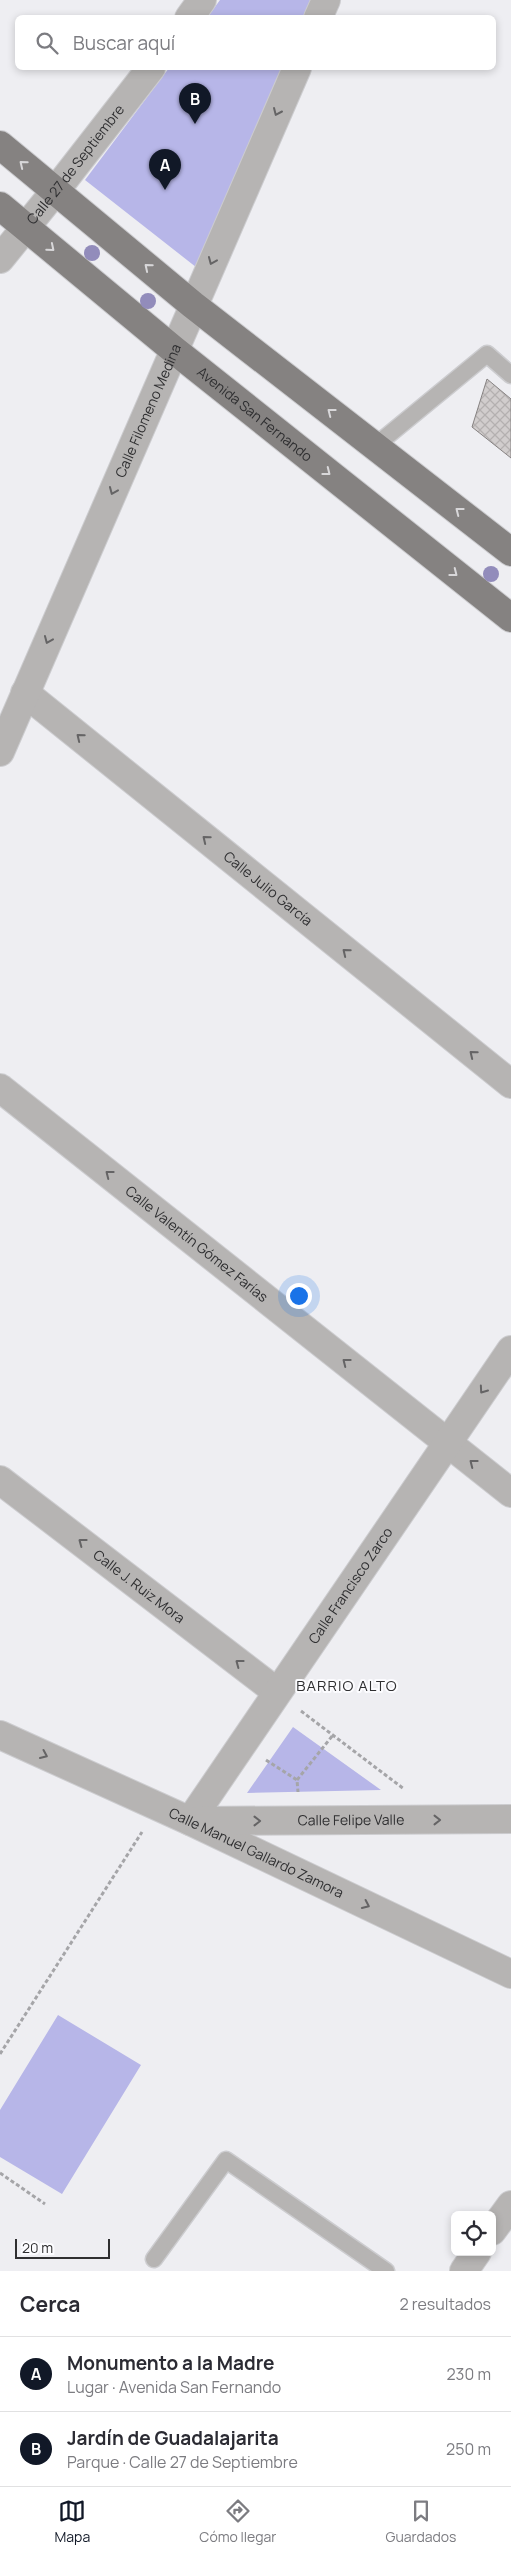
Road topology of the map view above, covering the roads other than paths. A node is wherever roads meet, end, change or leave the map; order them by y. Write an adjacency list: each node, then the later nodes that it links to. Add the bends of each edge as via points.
1 (202, 0): 3 (street)
2 (326, 0): 4 (street)
3 (191, 15)
4 (319, 15)
5 (149, 70): 8 (street, Calle 27 de Septiembre)
6 (295, 70): 12 (street, Calle Filomeno Medina, one-way to 12)
7 (0, 144): 8 (main road, one-way to 7)
8 (56, 190): 10 (street, Calle 27 de Septiembre); 12 (main road, one-way to 8)
9 (0, 206): 10 (main road, Avenida San Fernando)
10 (26, 227): 11 (street, Calle 27 de Septiembre); 13 (main road, Avenida San Fernando, one-way to 13)
11 (0, 259)
12 (193, 305): 13 (street, Calle Filomeno Medina); 15 (main road, one-way to 12)
13 (174, 350): 17 (main road, Avenida San Fernando, one-way to 17); 18 (street, Calle Filomeno Medina, one-way to 18)
14 (511, 375): 15 (lane, via 487,354)
15 (375, 446): 16 (main road, one-way to 15)
16 (511, 552)
17 (511, 618)
18 (25, 693): 19 (street, Calle Filomeno Medina); 20 (street, Calle Julio García, one-way to 18)
19 (0, 752)
20 (511, 1084)
21 (0, 1088): 23 (street, Calle Valentín Gómez Farías, one-way to 21)
22 (511, 1350): 23 (street, Calle Francisco Zarco, one-way to 23)
23 (447, 1442): 25 (street, Calle Valentín Gómez Farías, one-way to 23); 26 (street, Calle Francisco Zarco)
24 (0, 1480): 26 (street, Calle J. Ruiz Mora, one-way to 24)
25 (511, 1493)
26 (277, 1692): 29 (street, Calle Francisco Zarco)
27 (0, 1734): 29 (street, Calle Manuel Gallardo Zamora, one-way to 29)
28 (511, 1819): 29 (street, Calle Felipe Valle, one-way to 28)
29 (190, 1821): 30 (street, Calle Manuel Gallardo Zamora, one-way to 30)
30 (511, 1974)
31 (511, 2205): 32 (street)
32 (496, 2226)
33 (474, 2256): 36 (street)
34 (154, 2259): 35 (lane, via 226,2160)
35 (386, 2271)
36 (464, 2271)

